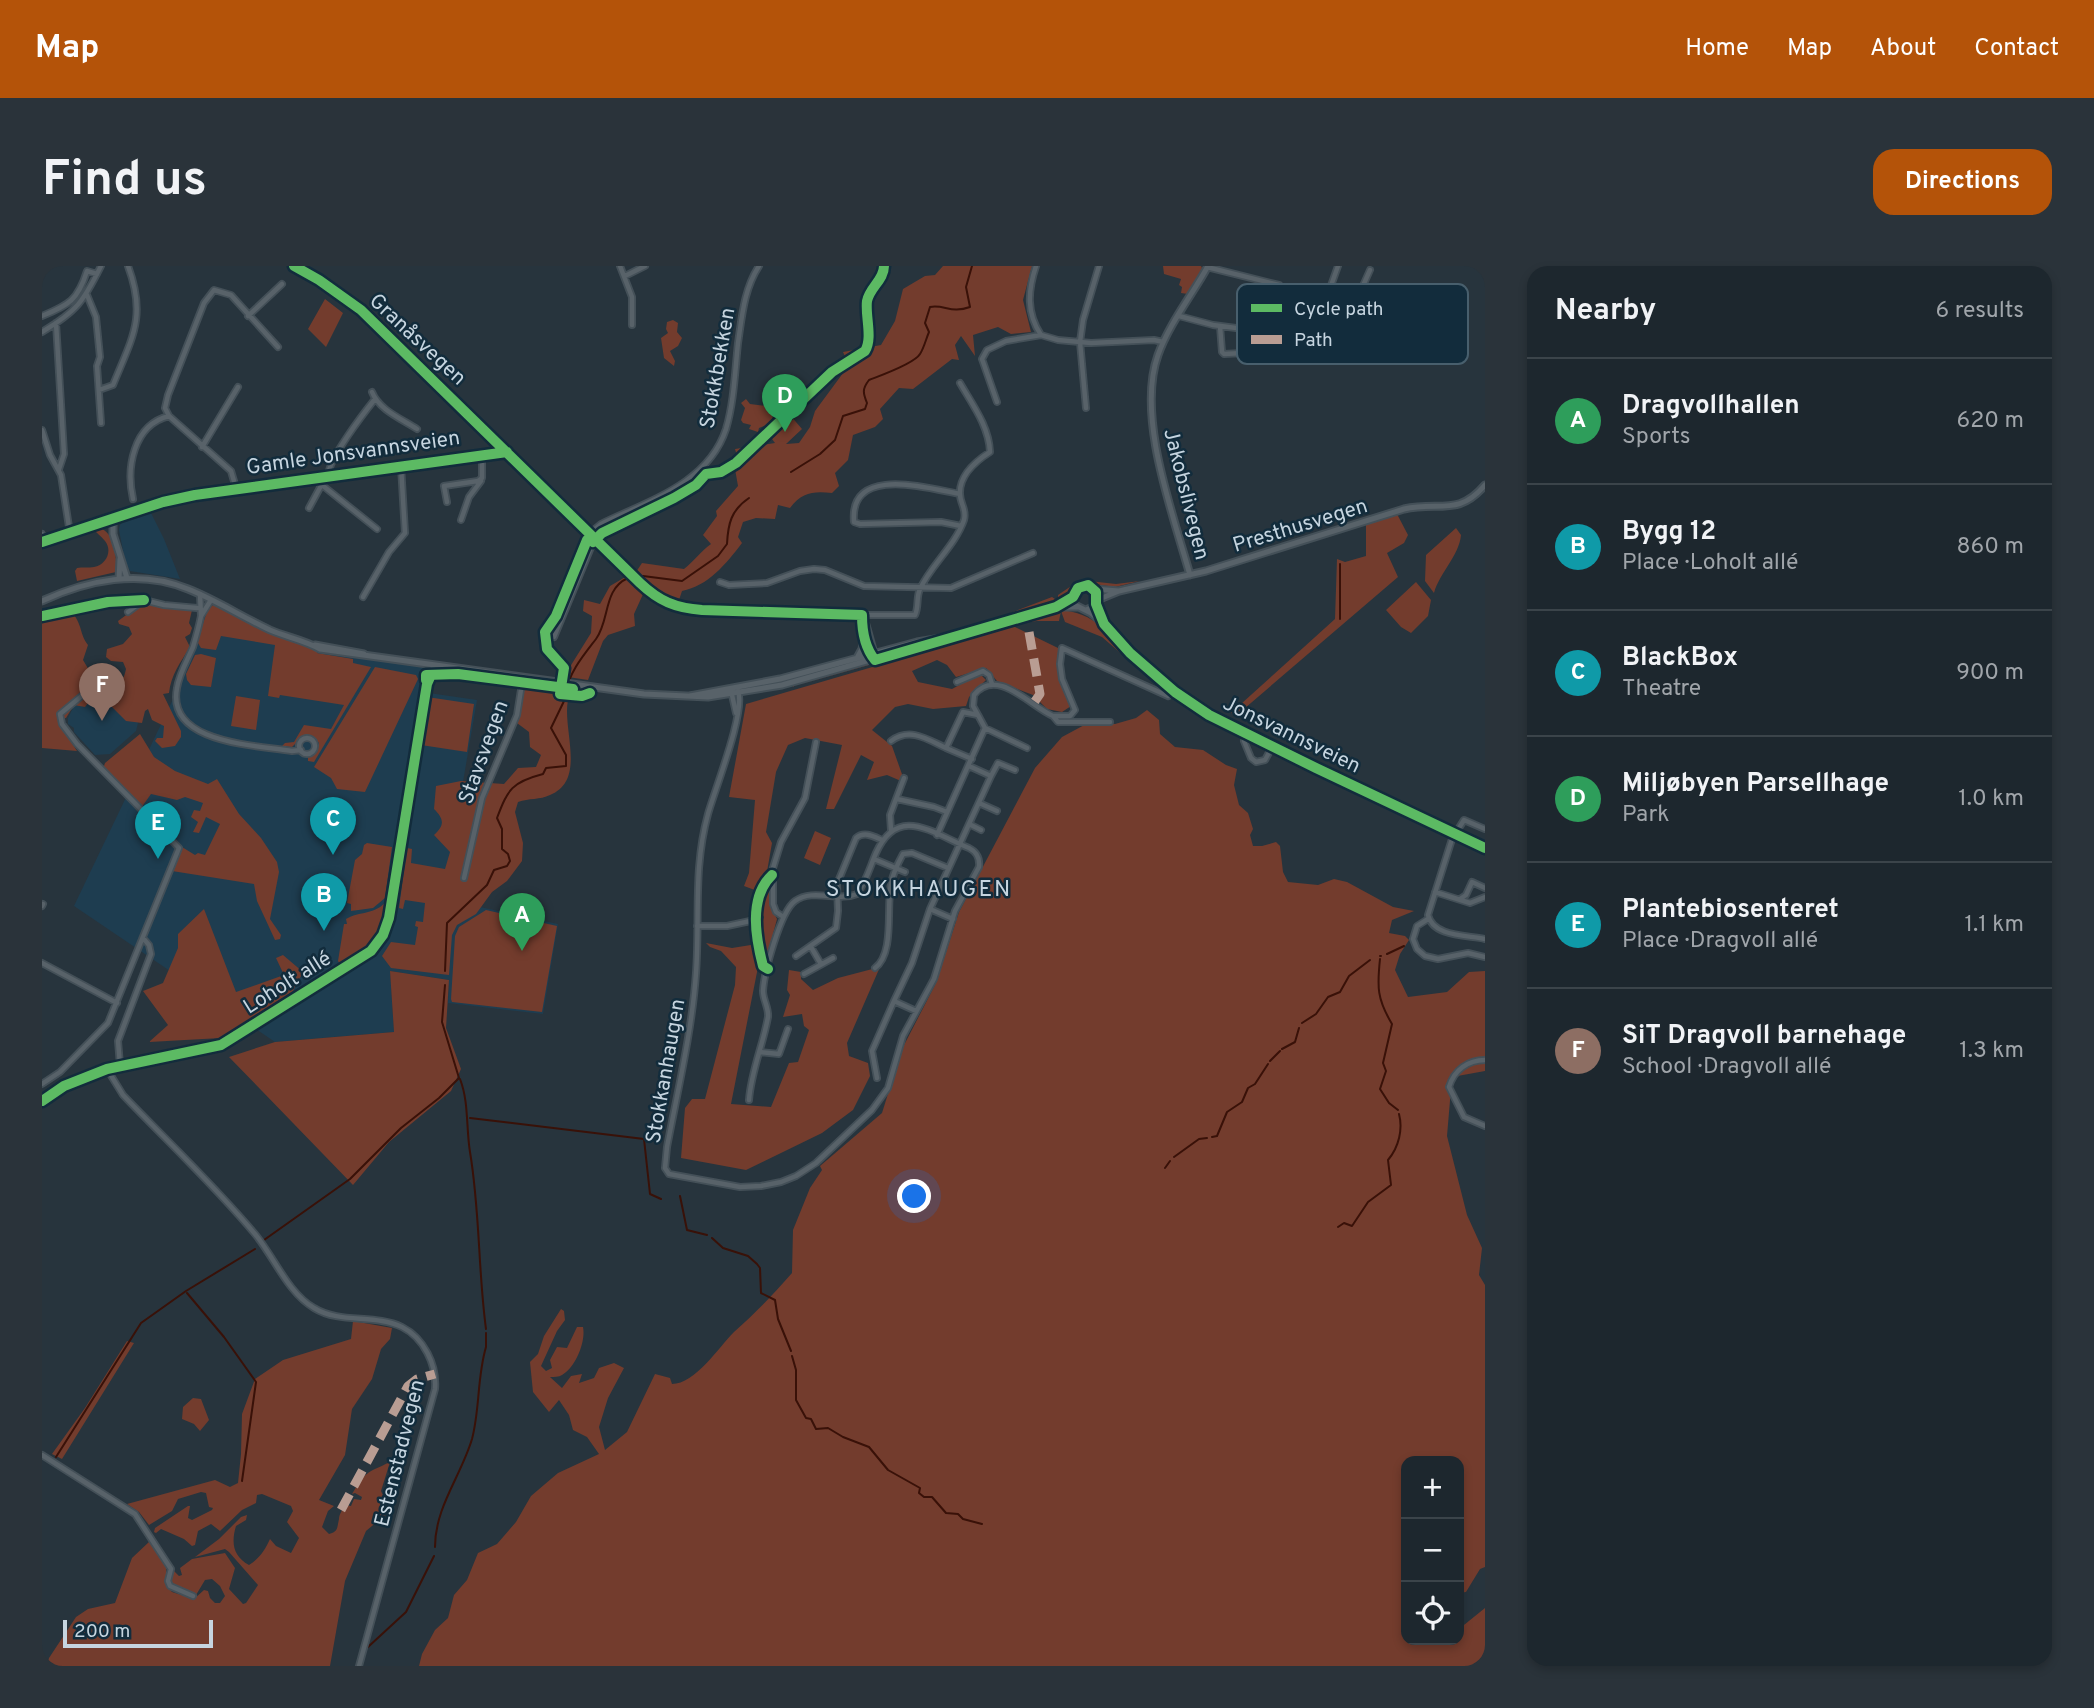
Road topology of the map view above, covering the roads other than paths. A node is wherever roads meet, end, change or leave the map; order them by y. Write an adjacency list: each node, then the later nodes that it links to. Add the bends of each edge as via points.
1 (101, 266): 14 (street)
2 (128, 266): 37 (street, via 138,318 113,385)
3 (294, 266): 47 (street, Granåsvegen, via 361,310)
4 (620, 266): 15 (street)
5 (645, 266): 15 (street)
6 (759, 266): 66 (street, Stokkbekken, via 744,300 729,416 716,449 684,483)
7 (884, 266): 30 (street, via 884,274 868,297)
8 (1036, 266): 29 (street, via 1030,308)
9 (1099, 266): 31 (street)
10 (1208, 266): 17 (street, Jakobslivegen); 23 (street, Jakobslivegen)
11 (1338, 266): 18 (street)
12 (88, 269): 14 (street); 21 (street, via 72,301)
13 (1370, 270): 19 (street)
14 (97, 274): 20 (street)
15 (625, 276): 25 (street, via 632,297)
16 (282, 284): 22 (street)
17 (1275, 284)
18 (1332, 284)
19 (1364, 284)
20 (87, 295): 24 (street); 37 (street, via 96,317)
21 (42, 316)
22 (248, 316): 33 (street); 42 (street, via 231,295 214,290 210,294 168,394 165,408)
23 (1179, 316): 26 (street); 32 (street, Jakobslivegen)
24 (57, 323): 28 (street); 50 (street, via 64,454)
25 (632, 325)
26 (1220, 326): 27 (street); 34 (street, via 1222,352)
27 (1237, 327)
28 (42, 332)
29 (1041, 335): 31 (street); 40 (street, via 1006,341 984,354)
30 (868, 341)
31 (1080, 342): 32 (street); 41 (street)
32 (1163, 342): 71 (street, Jakobslivegen, via 1155,362 1151,406 1155,440)
33 (278, 346)
34 (1237, 353)
35 (960, 383): 56 (street, via 985,426 990,452 969,469)
36 (238, 387): 46 (street)
37 (99, 390): 43 (street)
38 (372, 392): 39 (street)
39 (375, 399): 44 (street); 51 (street)
40 (997, 402)
41 (1086, 408)
42 (169, 416): 46 (street); 57 (street, via 142,432 135,444 130,485)
43 (101, 423)
44 (417, 429)
45 (42, 430): 50 (street)
46 (202, 447): 55 (street, via 231,471)
47 (507, 452): 48 (street, Gamle Jonsvannsveien); 66 (street)
48 (482, 454): 49 (street, Gamle Jonsvannsveien); 52 (street, Gamle Jonsvannsveien)
49 (401, 465): 51 (street, Gamle Jonsvannsveien); 78 (street, Gamle Jonsvannsveien, via 405,533)
50 (59, 469): 64 (street)
51 (325, 476): 53 (street, Gamle Jonsvannsveien); 55 (street, Gamle Jonsvannsveien)
52 (481, 480): 58 (street, via 444,486); 61 (street, Gamle Jonsvannsveien)
53 (322, 485): 59 (street, Gamle Jonsvannsveien); 65 (street, Gamle Jonsvannsveien)
54 (1485, 485): 71 (street, Presthusvegen, via 1470,500 1455,506 1404,509)
55 (236, 488): 60 (street, Gamle Jonsvannsveien, via 173,500)
56 (960, 494): 63 (street, via 965,508); 63 (street, via 874,485 855,508 854,523)
57 (133, 499)
58 (447, 502)
59 (309, 508)
60 (113, 520): 62 (street, Gamle Jonsvannsveien); 67 (street)
61 (461, 520)
62 (105, 522): 67 (street); 68 (street, Gamle Jonsvannsveien)
63 (961, 526): 74 (street)
64 (69, 527)
65 (376, 529)
66 (590, 533): 69 (street)
67 (113, 534): 72 (street)
68 (42, 537)
69 (597, 541): 89 (street, via 649,592 674,607); 92 (street)
70 (1033, 553): 74 (street, via 958,586)
71 (1190, 575): 76 (street, Presthusvegen)
72 (123, 579): 77 (street, via 168,583); 81 (street, via 88,584)
73 (720, 582): 74 (street, via 767,583 814,569 864,586)
74 (920, 588): 89 (street, via 914,616)
75 (1094, 589): 76 (street, Presthusvegen); 79 (street, via 1081,586); 82 (street)
76 (1119, 591): 82 (street, Presthusvegen)
77 (200, 594): 80 (street); 88 (street)
78 (363, 597)
79 (1073, 597): 83 (street); 84 (street)
80 (211, 600): 88 (street); 95 (street, via 312,645)
81 (42, 601)
82 (1097, 602): 86 (street); 90 (street, Jonsvannsveien)
83 (1056, 607): 84 (street); 93 (street)
84 (1078, 607): 86 (street)
85 (197, 608): 87 (street, via 144,600)
86 (1086, 610): 90 (street, Jonsvannsveien)
87 (128, 612)
88 (201, 616): 118 (street, via 176,693 184,719 206,736)
89 (862, 618): 91 (street); 93 (street)
90 (1104, 624): 115 (street, Jonsvannsveien, via 1175,692)
91 (864, 635): 93 (street); 94 (street)
92 (554, 637)
93 (873, 656): 94 (street); 103 (street, via 791,683)
94 (856, 659): 101 (street)
95 (426, 664): 96 (street); 99 (street, Loholt allé)
96 (434, 665): 97 (street); 99 (street, Loholt allé)
97 (523, 677): 105 (street); 141 (street, Stavsvegen, via 517,715 482,798)
98 (957, 682): 100 (street, via 983,671)
99 (427, 684): 169 (street, Loholt allé, via 388,918 377,944 365,956 221,1045)
100 (992, 684): 108 (street, via 974,695); 109 (street, via 1012,690)
101 (736, 687): 103 (street); 104 (street); 105 (street)
102 (90, 689): 153 (street, via 60,714 62,724 178,848)
103 (740, 693): 104 (street); 107 (street, Stokkanhaugen)
104 (732, 695): 105 (street); 107 (street, Stokkanhaugen)
105 (690, 696)
106 (1168, 696): 109 (street, via 1062,648 1062,680 1075,710 1070,716)
107 (737, 714): 152 (street, Stokkanhaugen, via 703,831)
108 (978, 715): 111 (street); 116 (street, via 963,712)
109 (1054, 716): 110 (street, via 1060,723)
110 (1110, 722)
111 (985, 728): 117 (street); 119 (street)
112 (891, 741): 116 (street, via 912,733)
113 (1244, 741): 115 (street, via 1256,762 1265,760)
114 (816, 742): 148 (street, via 805,798 781,842 773,868 773,904)
115 (1272, 747): 132 (street, Jonsvannsveien)
116 (946, 748): 119 (street)
117 (1027, 748)
118 (301, 750)
119 (972, 759): 120 (street)
120 (969, 766): 122 (street); 127 (street)
121 (1015, 771): 122 (street, via 998,763)
122 (991, 776): 125 (street)
123 (904, 778): 124 (street)
124 (897, 799): 127 (street); 130 (street, via 890,815)
125 (979, 803): 126 (street); 128 (street)
126 (997, 811)
127 (947, 812): 133 (street)
128 (969, 824): 131 (street); 135 (street)
129 (1485, 828): 132 (street, via 1464,820)
130 (891, 830): 133 (street, via 912,825); 134 (street)
131 (981, 830)
132 (1455, 834): 136 (street, Jonsvannsveien); 143 (street)
133 (937, 835): 135 (street)
134 (882, 840): 137 (street); 144 (street, via 868,834 856,838 837,881)
135 (959, 844): 138 (street); 149 (street, Stokkanhaugen, via 975,852 979,863)
136 (1485, 848)
137 (874, 859): 139 (street); 144 (street, via 859,892)
138 (948, 868): 139 (street, via 908,852); 147 (street)
139 (895, 869): 140 (street); 161 (street, via 886,952)
140 (905, 872)
141 (464, 878)
142 (1485, 888): 146 (street, via 1472,882)
143 (1435, 892): 146 (street); 150 (street)
144 (838, 896): 148 (street, via 802,898); 155 (street, via 836,928)
145 (1485, 897): 146 (street, via 1473,903)
146 (1460, 900)
147 (930, 909): 149 (street); 163 (street)
148 (782, 916): 167 (street, via 764,989 768,1014)
149 (953, 919): 165 (street, Stokkanhaugen, via 939,968)
150 (1428, 919): 154 (street, via 1439,930); 157 (street, via 1417,926 1413,939 1425,956 1438,959 1468,953)
151 (755, 920): 152 (street)
152 (697, 926): 165 (street, Stokkanhaugen, via 694,995 665,1166 672,1175 751,1187 781,1182 806,1170 882,1098 900,1042)
153 (143, 938): 164 (street); 169 (street, via 151,954 118,1041)
154 (1485, 939)
155 (811, 947): 156 (street); 160 (street)
156 (796, 956)
157 (1485, 957)
158 (833, 958): 160 (street)
159 (42, 962): 164 (street)
160 (821, 964): 162 (street)
161 (874, 968)
162 (804, 974)
163 (894, 1001): 165 (street); 171 (street, via 872,1051)
164 (117, 1003): 172 (street, via 99,1034)
165 (916, 1011)
166 (788, 1029): 167 (street, via 779,1054)
167 (760, 1052): 173 (street)
168 (1485, 1060): 175 (street, via 1463,1066 1449,1087 1464,1118)
169 (120, 1065): 170 (street, Loholt allé)
170 (107, 1069): 174 (street, Loholt allé, via 64,1086); 178 (street, Estenstadvegen, via 124,1095 253,1233 307,1303 319,1311 406,1329 430,1358 435,1382 432,1399)
171 (877, 1077)
172 (42, 1084)
173 (749, 1100)
174 (42, 1101)
175 (1485, 1126)
176 (42, 1455): 177 (street, via 135,1514 171,1569 170,1586)
177 (193, 1596)
178 (359, 1666)

